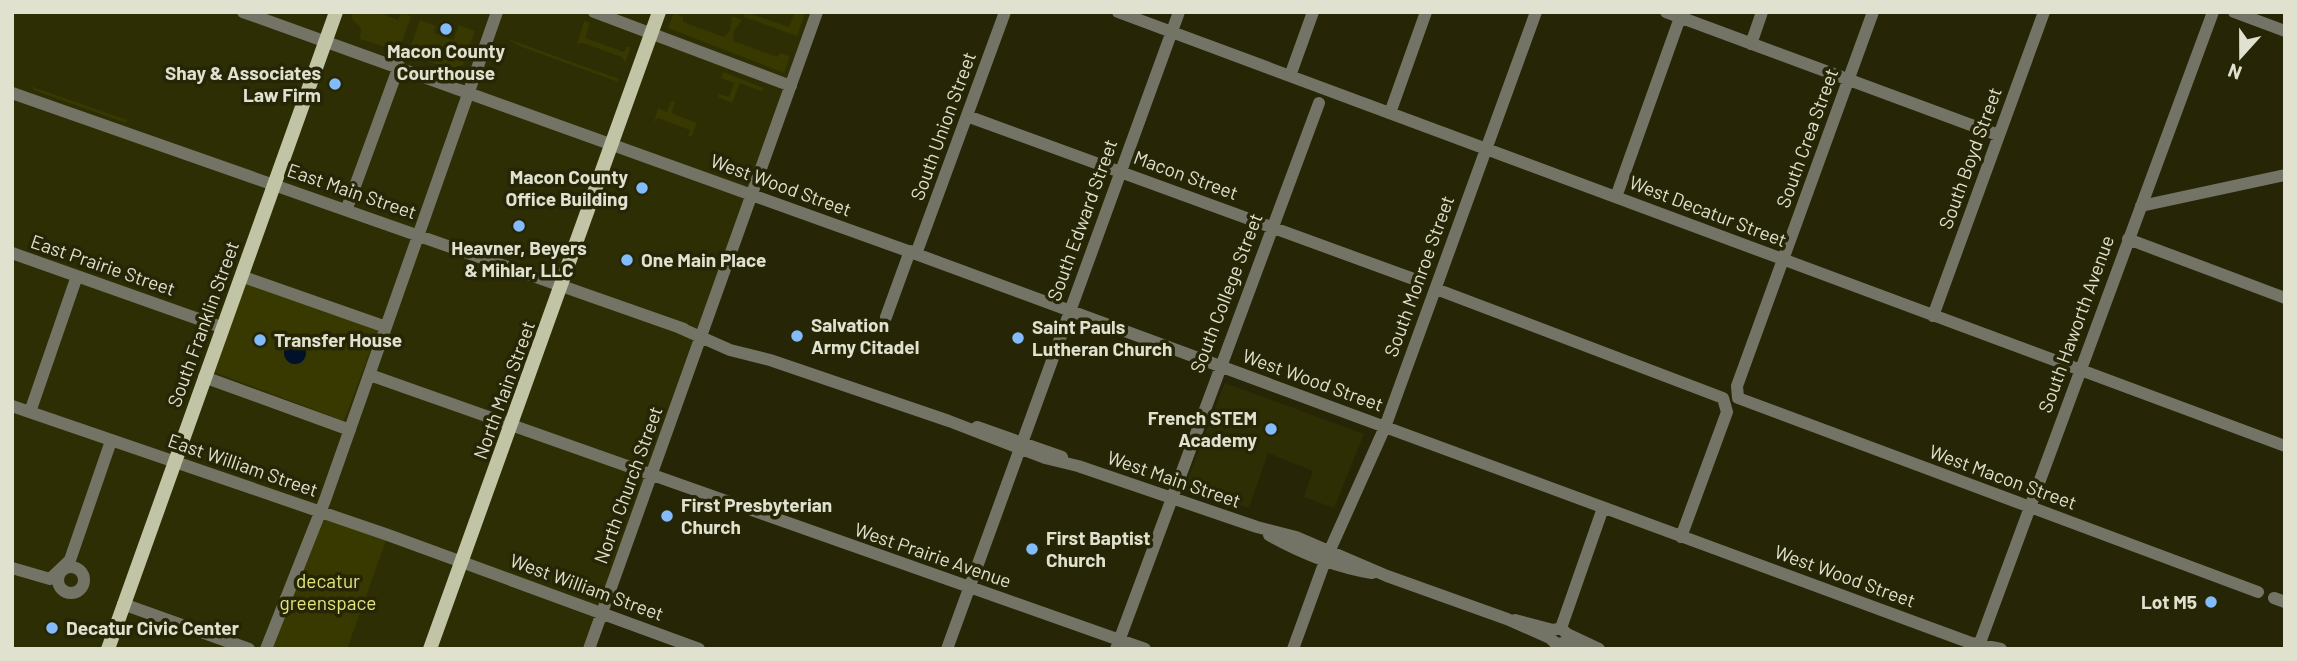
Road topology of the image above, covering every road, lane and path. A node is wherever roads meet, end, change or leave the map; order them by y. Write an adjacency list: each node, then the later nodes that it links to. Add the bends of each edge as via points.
1 (243, 12): 23 (street, West Wood Street)
2 (336, 12): 23 (main road, South Franklin Street)
3 (497, 12): 29 (street)
4 (594, 12): 22 (street)
5 (659, 12): 22 (main road, North Main Street)
6 (817, 12): 28 (street, North Church Street)
7 (1005, 12): 33 (street, South Union Street)
8 (1118, 12): 21 (street, West Decatur Street)
9 (1179, 12): 21 (street, South Edward Street)
10 (1313, 12): 26 (street)
11 (1426, 12): 32 (street)
12 (1536, 12): 36 (street, South Monroe Street)
13 (1666, 12): 19 (street)
14 (1762, 12): 24 (street)
15 (1873, 12): 27 (street, South Crea Street)
16 (2044, 12): 34 (street, South Boyd Street)
17 (2213, 12): 42 (street, South Haworth Avenue)
18 (2234, 12): 20 (street)
19 (1681, 15): 24 (street); 41 (street)
20 (2285, 31)
21 (1172, 32): 26 (street, West Decatur Street); 37 (street, South Edward Street)
22 (651, 33): 28 (street); 35 (main road, North Main Street)
23 (326, 41): 25 (street, West Wood Street); 39 (main road, South Franklin Street)
24 (1751, 44): 27 (street)
25 (398, 66): 29 (street, West Wood Street); 43 (street)
26 (1290, 76): 32 (street, West Decatur Street)
27 (1849, 80): 34 (street); 49 (street, South Crea Street)
28 (791, 86): 40 (street, North Church Street)
29 (471, 92): 35 (street, West Wood Street); 45 (street)
30 (12, 93): 39 (street, East Main Street)
31 (1319, 103): 44 (street, South College Street)
32 (1390, 113): 36 (street, West Decatur Street)
33 (967, 116): 37 (street, Macon Street); 48 (street, South Union Street)
34 (1998, 135): 57 (street, South Boyd Street)
35 (612, 144): 40 (street, West Wood Street); 53 (main road, North Main Street)
36 (1486, 149): 41 (street, West Decatur Street); 54 (street, South Monroe Street)
37 (1121, 171): 44 (street, Macon Street); 56 (street, South Edward Street)
38 (2285, 175): 42 (street)
39 (274, 185): 43 (street, East Main Street); 51 (main road, South Franklin Street)
40 (753, 196): 48 (street, West Wood Street); 62 (street, North Church Street)
41 (1616, 197): 49 (street, West Decatur Street)
42 (2141, 206): 46 (street, South Haworth Avenue)
43 (346, 208): 45 (street, East Main Street)
44 (1272, 227): 52 (street); 63 (street, South College Street)
45 (420, 234): 53 (street, East Main Street); 60 (street)
46 (2128, 240): 55 (street); 64 (street, South Haworth Avenue)
47 (12, 253): 50 (street, East Prairie Street)
48 (913, 253): 56 (street, West Wood Street); 58 (street, South Union Street)
49 (1783, 260): 57 (street, West Decatur Street); 67 (street, South Crea Street)
50 (77, 276): 59 (street, East Prairie Street); 69 (street)
51 (241, 276): 59 (main road, South Franklin Street); 60 (street)
52 (1419, 281)
53 (562, 285): 61 (street, East Main Street); 70 (main road, North Main Street)
54 (1436, 289): 67 (street, West Macon Street); 71 (street, South Monroe Street)
55 (2285, 298)
56 (1069, 310): 63 (street, West Wood Street); 74 (street, South Edward Street)
57 (1933, 316): 64 (street, West Decatur Street)
58 (886, 317)
59 (221, 327): 66 (main road, South Franklin Street)
60 (386, 327): 65 (street)
61 (678, 327): 62 (street, West Main Street)
62 (702, 337): 74 (street, West Main Street); 77 (street, North Church Street)
63 (1219, 366): 71 (street, West Wood Street); 78 (street, South College Street)
64 (2079, 371): 75 (street, West Decatur Street); 80 (street, South Haworth Avenue)
65 (370, 375): 70 (street); 72 (street)
66 (204, 377): 72 (street); 76 (main road, South Franklin Street)
67 (1731, 398): 80 (street, West Macon Street); 82 (street, South Crea Street)
68 (12, 406): 69 (street, East William Street)
69 (30, 412): 73 (street, East William Street)
70 (512, 425): 77 (street, West Prairie Avenue); 84 (main road, North Main Street)
71 (1385, 427): 79 (street, West Wood Street); 83 (street, South Monroe Street)
72 (350, 430): 81 (street)
73 (108, 439): 76 (street, East William Street); 85 (street, via 72,554 56,579)
74 (1020, 445): 78 (street, West Main Street); 86 (street, South Edward Street)
75 (2285, 446)
76 (174, 462): 81 (street, East William Street); 88 (main road, South Franklin Street)
77 (652, 476): 86 (street, West Prairie Avenue); 89 (street, North Church Street)
78 (1171, 497): 83 (street, West Main Street, via 1256,527 1291,548); 91 (street, South College Street)
79 (1604, 508): 82 (street, West Wood Street); 90 (street)
80 (2029, 508): 87 (street, West Macon Street); 92 (street, South Haworth Avenue)
81 (318, 511): 84 (street, East William Street); 95 (street)
82 (1681, 537): 92 (street, West Wood Street)
83 (1328, 555): 90 (street, West Main Street, via 1352,570 1387,576); 101 (street, South Monroe Street)
84 (462, 562): 89 (street, West William Street); 96 (main road, North Main Street)
85 (12, 568)
86 (968, 588): 91 (street, West Prairie Avenue); 99 (street, South Edward Street)
87 (2258, 592)
88 (123, 604): 93 (main road, South Franklin Street); 94 (street)
89 (602, 613): 97 (street, North Church Street); 98 (street, West William Street)
90 (1558, 638): 102 (street, West Main Street); 103 (street, West Main Street)
91 (1117, 644): 100 (street, West Prairie Avenue)
92 (1979, 646): 104 (street, West Wood Street)
93 (108, 649)
94 (249, 649)
95 (266, 649)
96 (430, 649)
97 (589, 649)
98 (699, 649)
99 (947, 649)
100 (1145, 649)
101 (1293, 649)
102 (1581, 649)
103 (1599, 649)
104 (2001, 649)

